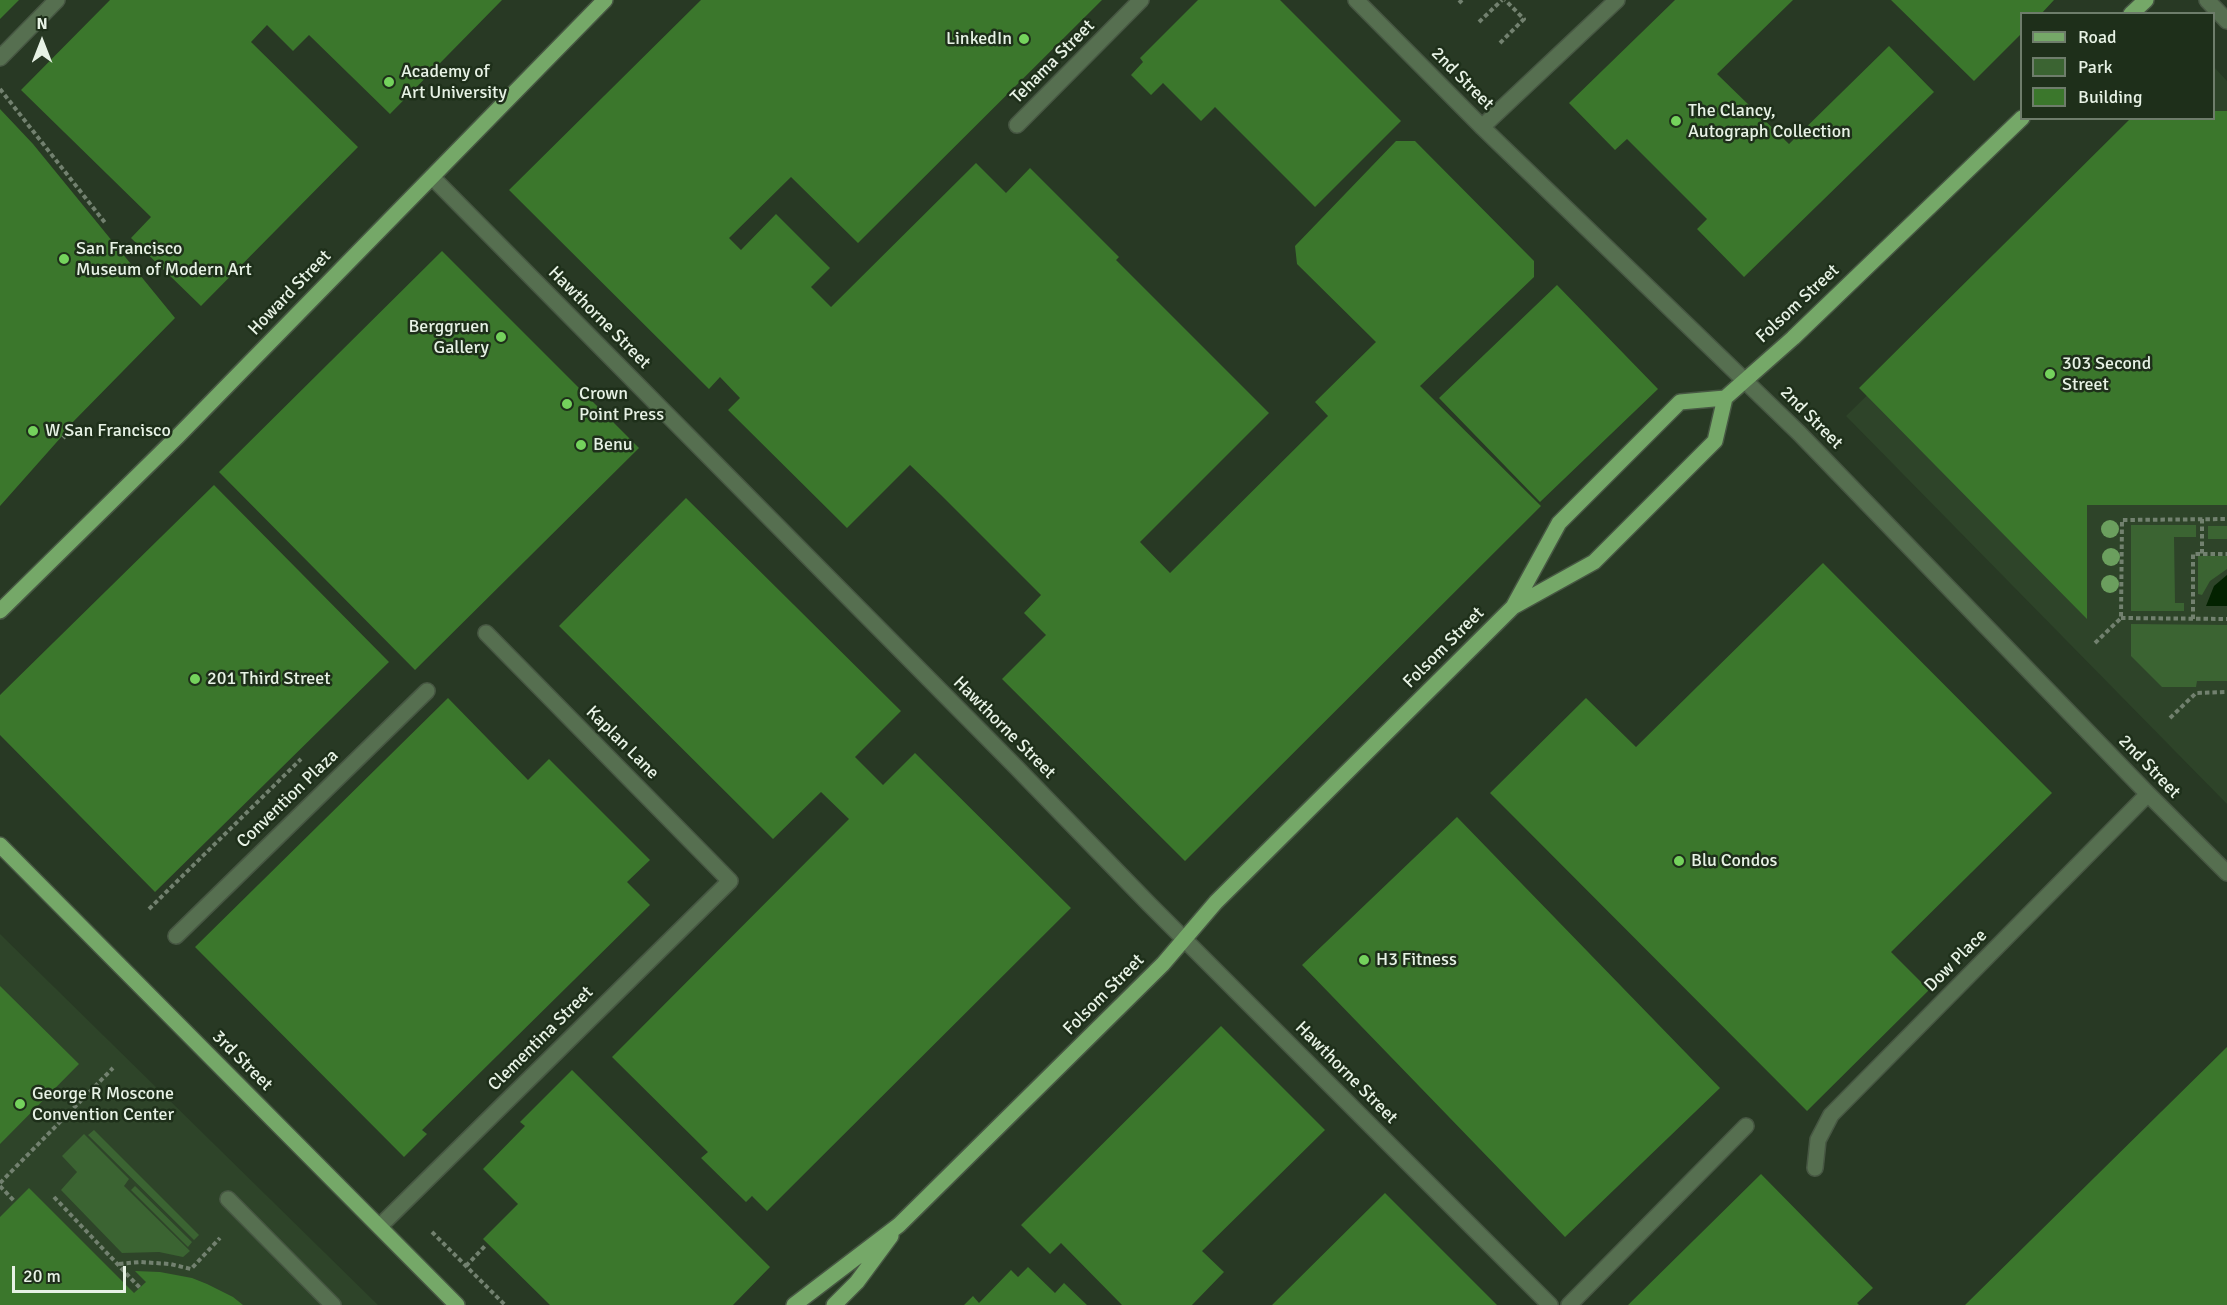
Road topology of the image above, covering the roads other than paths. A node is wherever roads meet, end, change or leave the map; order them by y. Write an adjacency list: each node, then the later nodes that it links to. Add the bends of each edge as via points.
1 (57, 0): 10 (street)
2 (605, 0): 14 (main road, Howard Street)
3 (1141, 0): 12 (street, Tehama Street)
4 (1356, 0): 13 (street, 2nd Street)
5 (1617, 0): 13 (street)
6 (2145, 0): 8 (main road)
7 (2207, 0): 9 (street)
8 (2133, 12)
9 (2227, 21)
10 (0, 58)
11 (2020, 120): 15 (main road, Folsom Street)
12 (1017, 125)
13 (1482, 127): 15 (street, 2nd Street)
14 (432, 177): 18 (main road, Howard Street); 26 (street, Hawthorne Street)
15 (1745, 380): 16 (main road, Folsom Street); 21 (street, 2nd Street)
16 (1725, 398): 17 (main road, Folsom Street, via 1715,441 1594,562); 17 (main road, via 1680,402 1559,523)
17 (1513, 607): 26 (main road, Folsom Street, via 1216,902)
18 (0, 611)
19 (486, 633): 24 (street, Kaplan Lane)
20 (427, 691): 25 (street, Convention Plaza)
21 (2148, 794): 23 (street, 2nd Street); 28 (street, Dow Place, via 1831,1115 1818,1140)
22 (0, 845): 31 (main road, 3rd Street)
23 (2227, 873)
24 (730, 881): 31 (street, Clementina Street)
25 (176, 936)
26 (1185, 939): 30 (main road, Folsom Street); 36 (street, Hawthorne Street)
27 (1746, 1126): 37 (street)
28 (1815, 1168)
29 (228, 1199): 32 (street)
30 (899, 1225): 34 (main road, Folsom Street); 35 (main road, Folsom Street, via 857,1282)
31 (380, 1227): 33 (main road, 3rd Street)
32 (333, 1305)
33 (457, 1305)
34 (794, 1305)
35 (834, 1305)
36 (1550, 1305)
37 (1569, 1305)

